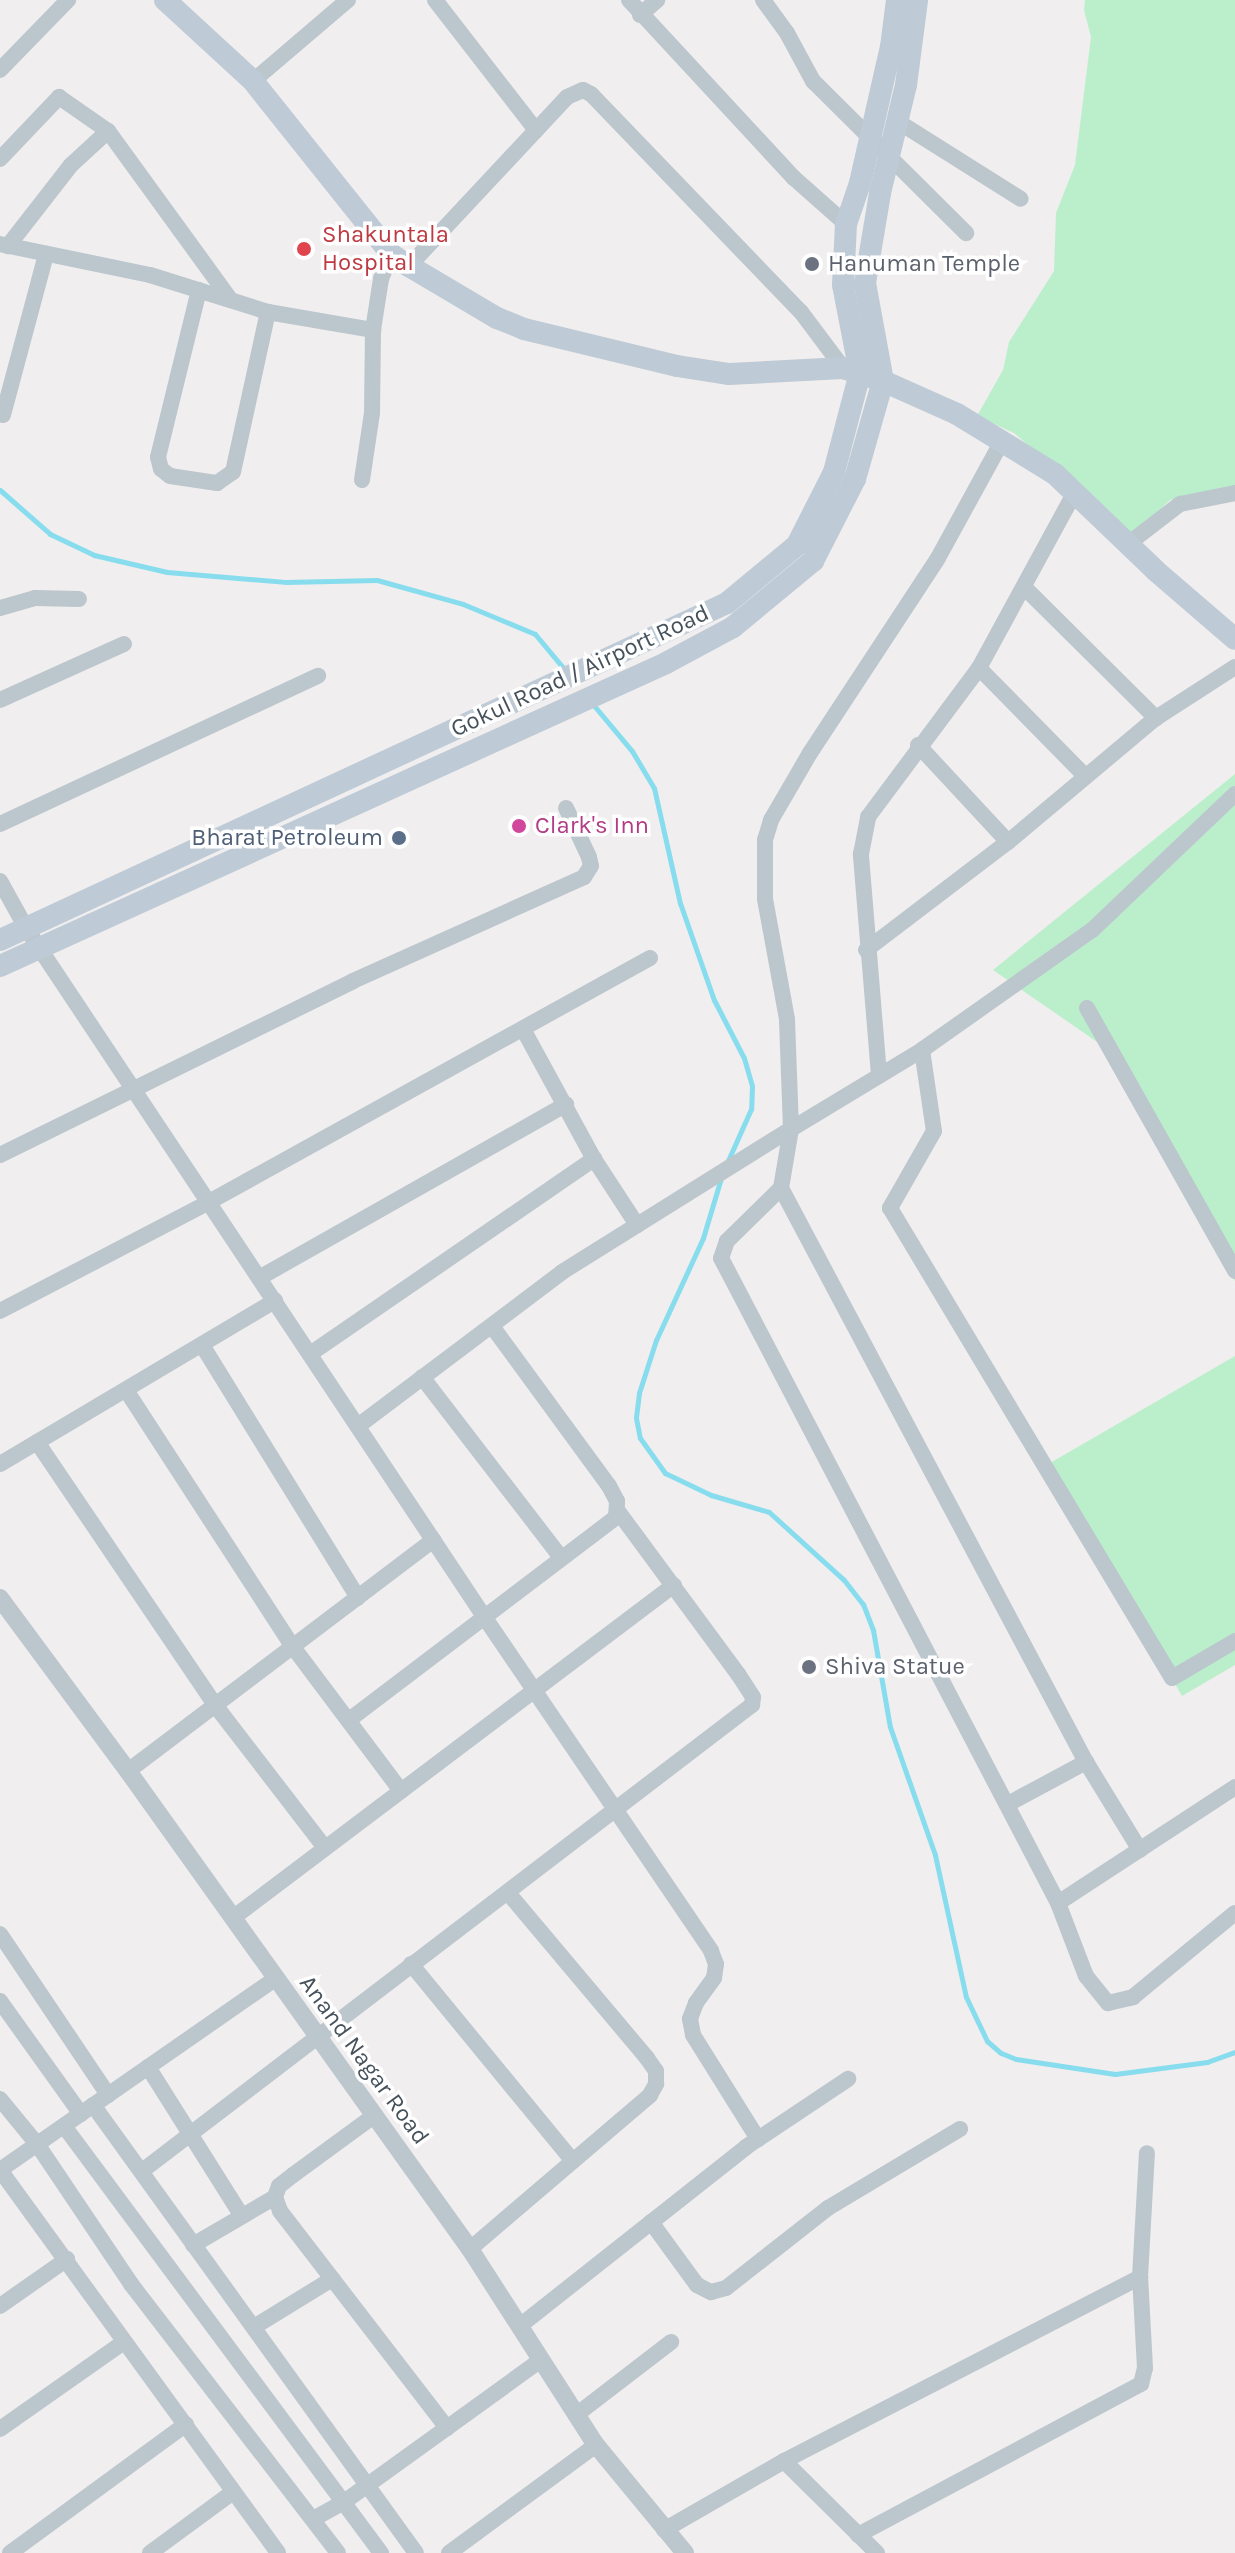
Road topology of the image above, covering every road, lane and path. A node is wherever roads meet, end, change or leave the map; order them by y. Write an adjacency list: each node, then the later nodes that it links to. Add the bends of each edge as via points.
1 (68, 0): 11 (street)
2 (165, 0): 12 (main road)
3 (348, 0): 12 (street)
4 (435, 0): 14 (street)
5 (629, 0): 10 (street)
6 (657, 0): 10 (street)
7 (763, 0): 16 (street, via 813,81)
8 (897, 0): 16 (main road, Gokul Road / Airport Road)
9 (917, 0): 13 (main road, Gokul Road / Airport Road)
10 (640, 15): 20 (street, via 794,178)
11 (0, 70)
12 (253, 81): 24 (main road)
13 (897, 121): 17 (main road, Gokul Road / Airport Road); 19 (street)
14 (536, 130): 24 (street); 29 (street, via 575,91 591,94)
15 (108, 131): 18 (street, via 59,97); 22 (street, via 71,165); 26 (street)
16 (871, 137): 17 (street); 20 (main road, Gokul Road / Airport Road)
17 (889, 154): 21 (street); 30 (main road, Gokul Road / Airport Road, via 865,283)
18 (0, 159)
19 (1021, 199)
20 (846, 224): 29 (main road, Gokul Road / Airport Road, via 843,285)
21 (966, 233)
22 (4, 245): 23 (street)
23 (46, 254): 25 (street); 31 (street)
24 (400, 260): 28 (street, via 378,290); 29 (main road, via 524,329 729,374)
25 (199, 290): 26 (street); 27 (street, via 158,457 170,476 217,483 233,472)
26 (231, 300): 27 (street)
27 (268, 312): 28 (street)
28 (373, 330): 33 (street, via 372,413)
29 (852, 371): 30 (main road); 40 (main road, Gokul Road / Airport Road, via 834,472 797,545)
30 (883, 381): 32 (main road); 40 (main road, Gokul Road / Airport Road, via 855,479 813,561)
31 (3, 415)
32 (1002, 441): 34 (main road); 67 (street, via 938,558 771,820 765,840 765,899 787,1019)
33 (362, 480)
34 (1075, 492): 36 (main road); 37 (street)
35 (1235, 493): 36 (street, via 1180,504)
36 (1128, 544): 41 (main road)
37 (1025, 588): 44 (street); 47 (street)
38 (79, 599): 39 (street, via 35,598)
39 (0, 608)
40 (733, 613): 55 (main road, Gokul Road / Airport Road, via 654,638); 57 (main road, Gokul Road / Airport Road, via 666,663)
41 (1235, 639)
42 (124, 644): 46 (street)
43 (1235, 667): 47 (street)
44 (979, 668): 48 (street); 49 (street)
45 (318, 676): 52 (street)
46 (0, 700)
47 (1156, 718): 49 (street)
48 (918, 745): 53 (street); 58 (street, via 873,808 863,833)
49 (1085, 776): 53 (street)
50 (1235, 794): 63 (street, via 1092,930)
51 (566, 808): 65 (street, via 589,857 591,866 584,877 353,981)
52 (0, 824)
53 (1008, 842): 58 (street)
54 (0, 881): 55 (street)
55 (26, 928): 56 (main road, Gokul Road / Airport Road); 57 (street)
56 (0, 940)
57 (41, 949): 60 (main road, Gokul Road / Airport Road); 65 (street)
58 (866, 950): 64 (street)
59 (650, 958): 62 (street)
60 (0, 966)
61 (1087, 1008): 73 (street)
62 (523, 1029): 66 (street); 71 (street)
63 (922, 1050): 64 (street); 92 (street, via 934,1131 890,1208 1172,1678)
64 (879, 1075): 67 (street)
65 (134, 1089): 68 (street); 71 (street)
66 (566, 1104): 69 (street); 74 (street)
67 (791, 1129): 70 (street); 72 (street)
68 (0, 1155)
69 (594, 1159): 72 (street); 79 (street)
70 (781, 1188): 97 (street); 101 (street, via 727,1241 721,1258)
71 (209, 1202): 74 (street); 76 (street)
72 (637, 1225): 77 (street, via 562,1272)
73 (1235, 1271)
74 (259, 1278): 75 (street)
75 (275, 1301): 78 (street); 79 (street)
76 (0, 1311)
77 (492, 1326): 80 (street); 85 (street, via 609,1486)
78 (202, 1345): 81 (street); 90 (street)
79 (310, 1354): 82 (street)
80 (422, 1377): 82 (street); 87 (street)
81 (126, 1390): 83 (street); 93 (street)
82 (358, 1426): 86 (street)
83 (37, 1442): 84 (street); 95 (street)
84 (0, 1464)
85 (618, 1511): 87 (street, via 612,1521); 88 (street)
86 (433, 1540): 90 (street); 91 (street)
87 (560, 1556): 91 (street)
88 (674, 1585): 94 (street); 102 (street, via 747,1687 752,1705)
89 (0, 1598): 98 (street, Anand Nagar Road)
90 (358, 1598): 93 (street)
91 (483, 1615): 94 (street); 96 (street)
92 (1235, 1641)
93 (293, 1647): 95 (street); 96 (street)
94 (534, 1691): 100 (street); 102 (street)
95 (215, 1705): 98 (street); 103 (street)
96 (349, 1720): 100 (street)
97 (1086, 1762): 101 (street); 104 (street)
98 (128, 1771): 108 (street, Anand Nagar Road)
99 (1235, 1787): 104 (street)
100 (401, 1791): 103 (street)
101 (1008, 1804): 106 (street)
102 (613, 1810): 105 (street); 123 (street, via 711,1951 714,1978 690,2019 693,2035)
103 (325, 1848): 108 (street)
104 (1140, 1850): 106 (street)
105 (508, 1893): 110 (street); 126 (street, via 656,2071 650,2095)
106 (1058, 1903): 107 (street, via 1086,1976 1108,2003 1133,1997)
107 (1235, 1913)
108 (234, 1917): 111 (street, Anand Nagar Road)
109 (0, 1934): 116 (street)
110 (411, 1964): 113 (street); 126 (street)
111 (275, 1979): 113 (street, Anand Nagar Road); 114 (street)
112 (0, 2001): 118 (street)
113 (318, 2035): 119 (street, Anand Nagar Road); 122 (street)
114 (148, 2067): 116 (street); 122 (street)
115 (848, 2079): 123 (street)
116 (108, 2095): 118 (street)
117 (0, 2099): 124 (street)
118 (87, 2109): 120 (street); 128 (street)
119 (375, 2115): 129 (street, via 279,2186); 133 (street, Anand Nagar Road)
120 (64, 2126): 124 (street); 151 (street)
121 (960, 2129): 131 (street, via 828,2208 726,2288 711,2292 697,2285)
122 (190, 2134): 128 (street); 130 (street)
123 (758, 2139): 131 (street)
124 (37, 2144): 127 (street); 152 (street, via 131,2284)
125 (1147, 2153): 135 (street)
126 (573, 2161): 133 (street)
127 (0, 2170): 134 (street)
128 (142, 2171): 132 (street)
129 (275, 2197): 130 (street); 136 (street)
130 (242, 2216): 132 (street)
131 (651, 2222): 138 (street)
132 (193, 2245): 139 (street)
133 (470, 2249): 138 (street, Anand Nagar Road)
134 (67, 2259): 137 (street); 140 (street)
135 (1140, 2277): 148 (street); 154 (street, via 1145,2368 1141,2384)
136 (332, 2279): 139 (street); 145 (street)
137 (0, 2306)
138 (521, 2325): 142 (street, Anand Nagar Road)
139 (254, 2327): 149 (street)
140 (124, 2342): 144 (street); 146 (street)
141 (671, 2342): 143 (street)
142 (541, 2360): 143 (street, Anand Nagar Road); 145 (street)
143 (576, 2415): 147 (street, Anand Nagar Road)
144 (186, 2424): 150 (street); 156 (street)
145 (447, 2428): 149 (street)
146 (0, 2429)
147 (596, 2445): 153 (street, Anand Nagar Road); 161 (street)
148 (784, 2461): 153 (street); 154 (street)
149 (366, 2486): 151 (street); 160 (street)
150 (233, 2492): 155 (street); 157 (street)
151 (344, 2502): 152 (street); 159 (street)
152 (315, 2518): 158 (street)
153 (664, 2530): 162 (street, Anand Nagar Road)
154 (858, 2535): 163 (street)
155 (155, 2552)
156 (10, 2553)
157 (278, 2553)
158 (338, 2553)
159 (381, 2553)
160 (416, 2553)
161 (449, 2553)
162 (685, 2553)
163 (877, 2553)

